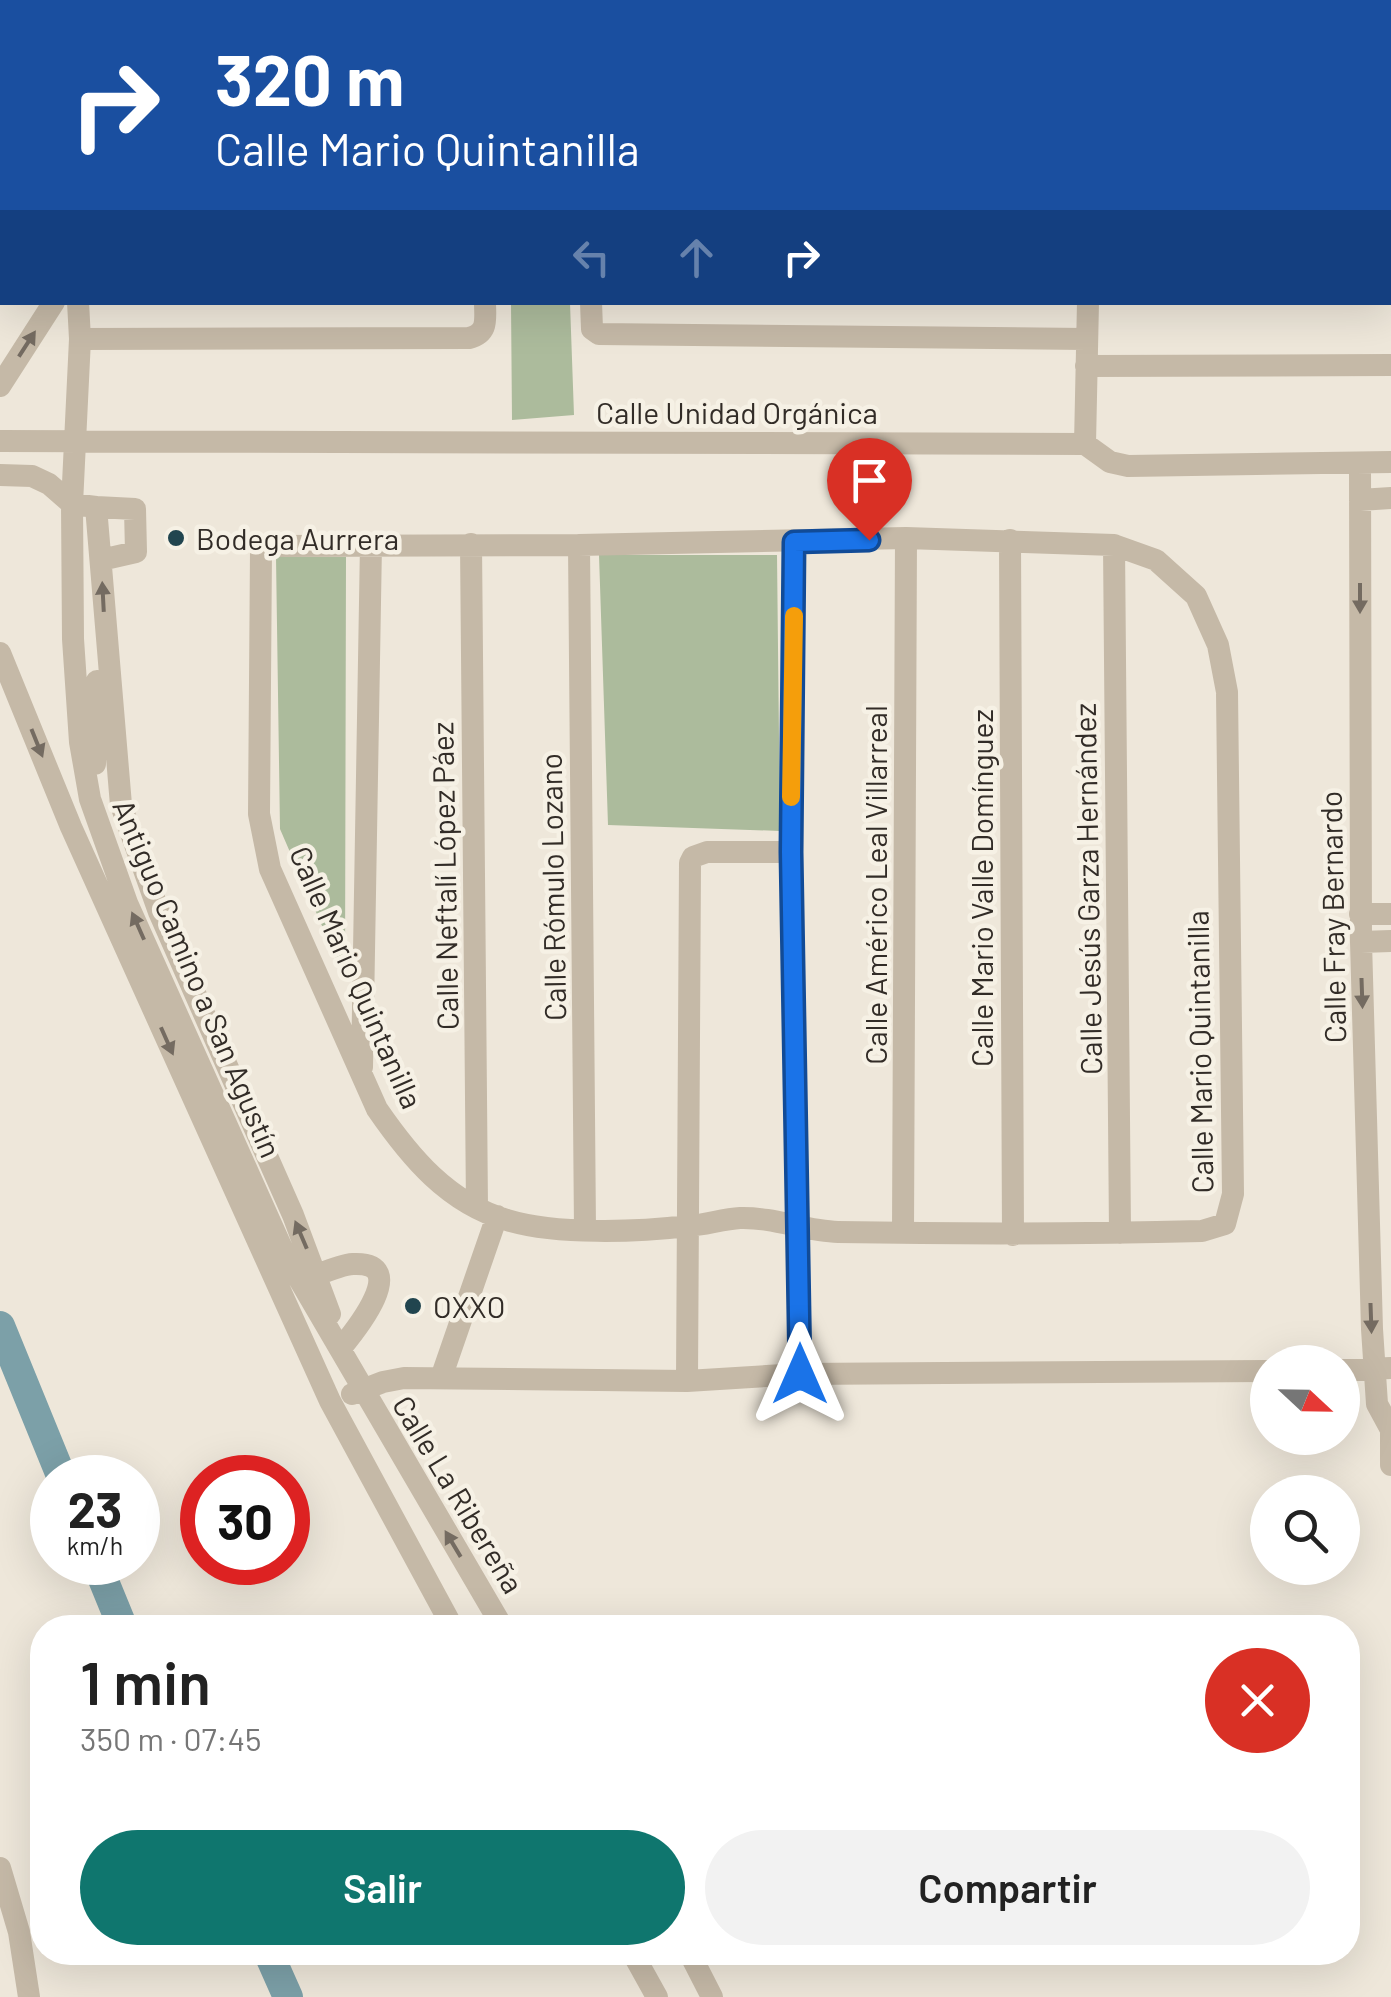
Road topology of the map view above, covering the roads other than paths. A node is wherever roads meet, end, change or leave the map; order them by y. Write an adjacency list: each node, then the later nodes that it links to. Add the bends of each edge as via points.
1 (52, 305): 10 (street, one-way to 1)
2 (78, 305): 7 (street, Antiguo Camino a San Agustín)
3 (485, 305): 7 (street, via 485,328 470,338)
4 (591, 305): 6 (street, via 593,332)
5 (1088, 305): 6 (street)
6 (1086, 338): 9 (street)
7 (80, 339): 11 (street, Antiguo Camino a San Agustín)
8 (1391, 365): 9 (street)
9 (1086, 366): 13 (street)
10 (0, 386)
11 (76, 440): 12 (street, Calle Unidad Orgánica); 13 (street, Calle Unidad Orgánica); 19 (street, Antiguo Camino a San Agustín)
12 (0, 441)
13 (1085, 444): 15 (street, Calle Unidad Orgánica, via 1128,466)
14 (1391, 462): 15 (street, Calle Unidad Orgánica)
15 (1360, 464): 18 (street, Calle Fray Bernardo)
16 (0, 475): 19 (street, via 32,476)
17 (1391, 498): 18 (street)
18 (1360, 500): 32 (street, Calle Fray Bernardo, one-way to 32)
19 (84, 506): 27 (street); 27 (street, via 135,509 136,552); 30 (street, Antiguo Camino a San Agustín, via 72,638 80,742)
20 (906, 538): 21 (street, Calle Mario Quintanilla); 22 (street, Calle Mario Quintanilla); 43 (street, Calle Américo Leal Villarreal)
21 (1010, 540): 26 (street, Calle Mario Quintanilla); 45 (street, Calle Mario Valle Domínguez)
22 (794, 542): 25 (street, Calle Mario Quintanilla); 31 (street)
23 (371, 544): 24 (street, Calle Mario Quintanilla); 36 (street); 36 (street, Calle Mario Quintanilla, via 268,547 258,564 259,814 270,869)
24 (471, 544): 25 (street, Calle Mario Quintanilla); 39 (street, Calle Neftalí López Páez)
25 (579, 545): 42 (street, Calle Rómulo Lozano)
26 (1114, 545): 44 (street, Calle Jesús Garza Hernández); 44 (street, Calle Mario Quintanilla, via 1156,560 1196,596 1218,645 1227,692 1233,1194 1225,1224 1212,1230)
27 (101, 560): 28 (street, one-way to 27)
28 (105, 638): 30 (street, via 95,714); 38 (street, via 120,805 159,912)
29 (0, 653): 54 (street, Antiguo Camino a San Agustín, one-way to 54, via 71,827)
30 (100, 828): 37 (street, Antiguo Camino a San Agustín, one-way to 30)
31 (791, 852): 40 (street, via 707,852 690,863); 41 (street)
32 (1360, 914): 33 (street); 35 (street, Calle Fray Bernardo)
33 (1391, 914)
34 (1391, 940): 35 (street)
35 (1360, 942): 48 (street, Calle Fray Bernardo, one-way to 48)
36 (362, 1071): 39 (street, Calle Mario Quintanilla, via 400,1142 435,1180)
37 (210, 1086): 38 (street); 46 (street, Antiguo Camino a San Agustín)
38 (245, 1105): 46 (street, one-way to 38)
39 (487, 1212): 42 (street, Calle Mario Quintanilla); 51 (street, Calle Neftalí López Páez)
40 (687, 1226): 41 (street, Calle Mario Quintanilla, via 741,1218); 42 (street, Calle Mario Quintanilla); 52 (street)
41 (799, 1227): 43 (street, Calle Mario Quintanilla); 50 (street)
42 (586, 1230)
43 (903, 1231): 45 (street, Calle Mario Quintanilla)
44 (1120, 1233): 45 (street, Calle Mario Quintanilla)
45 (1013, 1235)
46 (308, 1278): 47 (street); 47 (street, via 350,1264 378,1275 380,1291)
47 (342, 1348): 53 (street)
48 (1382, 1369): 55 (street, Calle Fray Bernardo)
49 (1250, 1371): 50 (street)
50 (800, 1374): 52 (street)
51 (441, 1378): 52 (street); 53 (street, via 404,1378)
52 (687, 1381)
53 (363, 1391): 54 (street); 59 (street, Calle La Ribereña, one-way to 53)
54 (330, 1401): 58 (street)
55 (1384, 1404): 56 (street)
56 (1390, 1426): 57 (street)
57 (1391, 1465)
58 (446, 1615)
59 (495, 1615)
60 (0, 1868): 62 (street)
61 (0, 1951): 62 (street)
62 (24, 1960): 65 (street)
63 (639, 1965): 66 (street)
64 (696, 1965): 67 (street)
65 (29, 1997)
66 (657, 1997)
67 (712, 1997)

